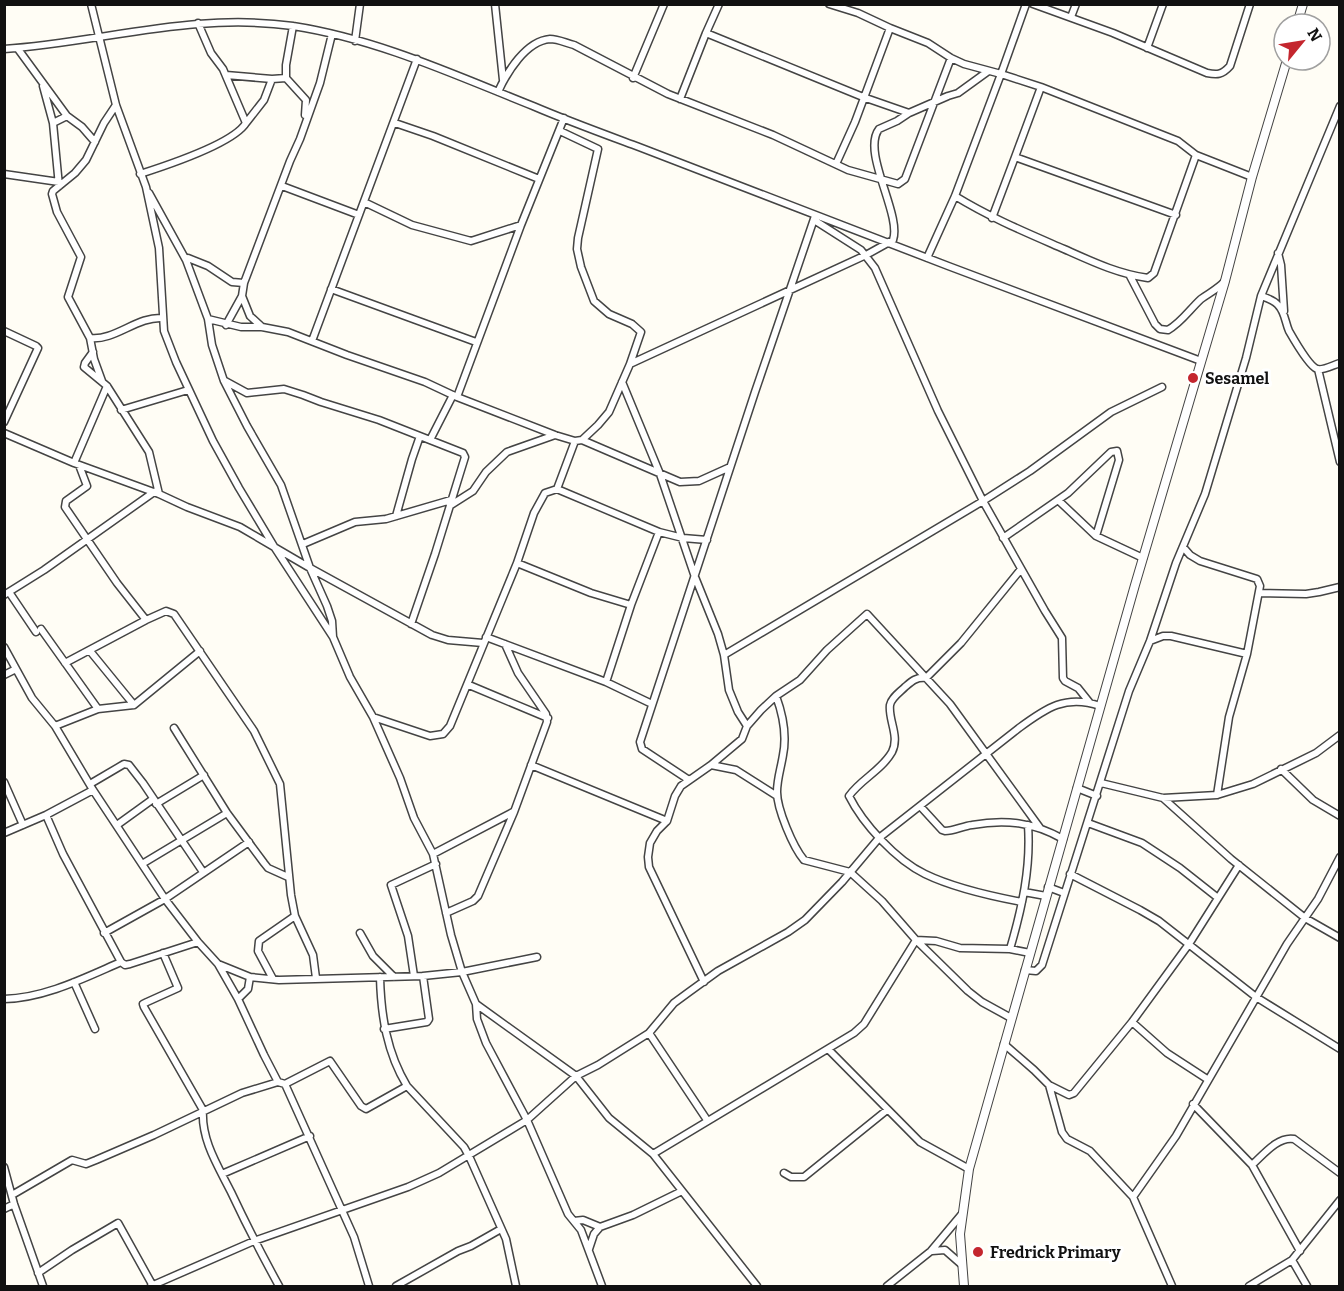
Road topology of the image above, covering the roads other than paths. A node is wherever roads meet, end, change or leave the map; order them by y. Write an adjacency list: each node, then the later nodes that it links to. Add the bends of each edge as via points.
1 (91, 4): 18 (street)
2 (360, 4): 19 (street)
3 (495, 4): 33 (street)
4 (664, 4): 30 (street)
5 (719, 4): 16 (street)
6 (829, 4): 15 (street)
7 (1026, 4): 27 (street)
8 (1033, 4): 12 (street)
9 (1076, 4): 12 (street)
10 (1163, 4): 20 (street)
11 (1250, 4): 20 (street, via 1230,66 1224,73 1207,73)
12 (1071, 17): 20 (street)
13 (198, 23): 14 (street, via 238,21); 18 (street); 28 (street)
14 (293, 26): 17 (street); 29 (street)
15 (890, 28): 23 (street, via 928,43); 36 (street)
16 (706, 33): 36 (street); 37 (street)
17 (332, 34): 19 (street); 44 (street, via 320,83)
18 (99, 36): 21 (street); 39 (street)
19 (355, 41): 24 (street)
20 (1147, 48)
21 (18, 49): 22 (street); 32 (street)
22 (4, 50)
23 (951, 58): 25 (street); 38 (street)
24 (417, 59): 35 (street); 47 (street)
25 (987, 72): 27 (street); 38 (street, via 958,93)
26 (1283, 72): 57 (street)
27 (1001, 74): 34 (street); 63 (street)
28 (226, 75): 31 (street); 46 (street)
29 (286, 78): 31 (street); 44 (street, via 306,100)
30 (633, 78): 33 (street, via 574,45 549,39 521,55); 37 (street)
31 (272, 79): 46 (street, via 264,100)
32 (41, 80): 42 (street); 45 (street)
33 (503, 81): 35 (street)
34 (1041, 87): 52 (street, via 1178,141); 53 (street)
35 (498, 92): 43 (street)
36 (863, 97): 41 (street); 54 (street)
37 (680, 99): 54 (street)
38 (933, 102): 41 (street); 59 (street, via 904,179 898,184)
39 (116, 105): 51 (street); 56 (street)
40 (1340, 106): 48 (street)
41 (909, 113): 59 (street, via 876,131)
42 (67, 116): 45 (street); 51 (street)
43 (564, 118): 50 (street); 67 (street)
44 (305, 120): 61 (street)
45 (53, 123): 60 (street)
46 (246, 123): 56 (street, via 235,136)
47 (395, 123): 58 (street); 64 (street)
48 (1332, 123): 49 (street); 71 (street)
49 (1340, 127)
50 (560, 131): 58 (street); 94 (street, via 598,149 577,249 594,301 641,332)
51 (95, 142): 60 (street, via 75,173)
52 (1197, 155): 57 (street); 65 (street)
53 (1016, 157): 65 (street); 68 (street)
54 (836, 164): 59 (street)
55 (4, 174): 60 (street)
56 (140, 174): 62 (street)
57 (1252, 177): 76 (street)
58 (539, 179): 69 (street)
59 (880, 180): 70 (street, via 894,225 894,235)
60 (59, 184): 88 (street, via 52,191 57,212 81,257 68,297)
61 (282, 186): 66 (street); 77 (street)
62 (146, 187): 74 (street); 83 (street, via 159,248)
63 (955, 196): 68 (street); 73 (street)
64 (364, 202): 66 (street); 69 (street, via 412,225 471,241)
65 (1176, 214): 75 (street, via 1154,273 1148,278)
66 (359, 215): 78 (street)
67 (814, 218): 70 (street); 72 (street); 79 (street)
68 (992, 218): 75 (street)
69 (521, 225): 90 (street)
70 (888, 243): 72 (street); 73 (street)
71 (1278, 254): 81 (street); 82 (street)
72 (866, 255): 79 (street); 116 (street)
73 (927, 258): 92 (street)
74 (186, 260): 77 (street); 84 (street)
75 (1131, 276): 76 (street, via 1155,324 1168,330)
76 (1225, 281): 92 (street)
77 (244, 284): 80 (street)
78 (332, 289): 89 (street); 90 (street)
79 (790, 289): 94 (street); 111 (street)
80 (242, 296): 85 (street); 86 (street, via 250,316)
81 (1262, 296): 82 (street, via 1276,302); 126 (street, via 1205,494)
82 (1284, 314): 95 (street, via 1296,342)
83 (163, 318): 88 (street, via 152,317 100,339); 100 (street, via 164,331)
84 (208, 319): 85 (street); 96 (street)
85 (226, 325): 86 (street)
86 (262, 327): 89 (street)
87 (4, 331): 103 (street, via 38,348)
88 (90, 338): 91 (street)
89 (312, 341): 101 (street)
90 (476, 342): 101 (street)
91 (93, 352): 98 (street); 98 (street, via 84,367)
92 (1201, 361): 128 (street)
93 (1340, 363): 95 (street)
94 (630, 364): 97 (street)
95 (1318, 369): 109 (street)
96 (224, 381): 106 (street, via 247,393 284,389); 125 (street, via 281,485)
97 (622, 382): 108 (street, via 609,412 598,426); 112 (street)
98 (104, 383): 102 (street); 110 (street)
99 (1161, 387): 116 (street, via 1112,412)
100 (188, 390): 102 (street); 127 (street)
101 (455, 396): 105 (street); 107 (street)
102 (121, 410): 114 (street, via 151,457)
103 (4, 422)
104 (4, 433): 110 (street)
105 (555, 435): 108 (street); 117 (street, via 507,452 473,490)
106 (420, 436): 107 (street); 118 (street)
107 (430, 440): 117 (street, via 460,450 465,457)
108 (578, 440): 112 (street); 113 (street)
109 (1340, 462)
110 (76, 464): 114 (street); 123 (street, via 87,486 64,503)
111 (730, 467): 112 (street, via 693,483); 124 (street)
112 (660, 474): 121 (street)
113 (557, 489): 119 (street); 129 (street, via 542,496)
114 (157, 493): 123 (street); 127 (street, via 240,527)
115 (1058, 500): 120 (street); 120 (street, via 1111,452 1117,451 1119,460); 122 (street)
116 (983, 501): 122 (street); 147 (street)
117 (451, 503): 118 (street); 138 (street)
118 (396, 516): 125 (street, via 355,522)
119 (659, 532): 121 (street); 136 (street)
120 (1096, 536): 128 (street)
121 (683, 538): 124 (street); 132 (street)
122 (1004, 538): 131 (street)
123 (86, 539): 134 (street); 137 (street)
124 (707, 540): 132 (street)
125 (303, 544): 130 (street)
126 (1183, 547): 135 (street, via 1200,561 1257,579); 141 (street)
127 (275, 548): 130 (street); 139 (street)
128 (1143, 558): 158 (street)
129 (517, 563): 136 (street); 140 (street)
130 (310, 568): 138 (street); 139 (street, via 332,621)
131 (1021, 569): 151 (street, via 961,643); 155 (street, via 1062,638 1063,678)
132 (695, 577): 147 (street); 156 (street)
133 (1340, 587): 135 (street, via 1306,594)
134 (7, 593): 148 (street)
135 (1260, 593): 146 (street)
136 (631, 605): 152 (street)
137 (146, 620): 144 (street); 145 (street, via 166,611 174,614)
138 (411, 624): 140 (street, via 448,640)
139 (333, 638): 160 (street)
140 (485, 640): 142 (street); 153 (street)
141 (1150, 641): 146 (street, via 1171,636); 173 (street, via 1129,691)
142 (505, 644): 152 (street); 161 (street, via 518,673)
143 (4, 647): 149 (street)
144 (90, 651): 148 (street); 157 (street)
145 (200, 651): 157 (street); 205 (street, via 254,731 274,771 282,794)
146 (1247, 654): 176 (street, via 1229,717)
147 (724, 655): 163 (street, via 729,690)
148 (65, 663): 159 (street)
149 (16, 669): 150 (street); 162 (street, via 32,698)
150 (4, 675)
151 (926, 678): 154 (street, via 867,614 800,680); 166 (street); 193 (street, via 915,679 893,700 890,706 895,745 880,768 849,796)
152 (606, 681): 156 (street)
153 (469, 685): 160 (street, via 443,734 430,736); 161 (street)
154 (776, 696): 163 (street); 177 (street, via 785,729)
155 (1090, 703): 158 (street); 166 (street, via 1059,702)
156 (652, 704): 171 (street, via 639,746)
157 (134, 705): 159 (street)
158 (1100, 706): 175 (street)
159 (98, 709): 162 (street)
160 (374, 717): 197 (street)
161 (548, 718): 167 (street)
162 (56, 726): 174 (street)
163 (747, 726): 168 (street, via 742,739)
164 (174, 728): 170 (street)
165 (1340, 735): 169 (street, via 1316,753)
166 (987, 753): 181 (street); 191 (street)
167 (531, 765): 182 (street); 186 (street)
168 (711, 765): 171 (street); 177 (street, via 736,770)
169 (1281, 769): 176 (street, via 1245,788); 185 (street, via 1313,800)
170 (204, 775): 180 (street); 183 (street)
171 (689, 780): 186 (street, via 675,796)
172 (4, 782): 188 (street)
173 (1101, 783): 178 (street); 179 (street)
174 (91, 787): 180 (street, via 126,764); 184 (street); 189 (street)
175 (1077, 788): 178 (street); 194 (street)
176 (1217, 795): 179 (street)
177 (777, 796): 203 (street, via 794,845 804,860)
178 (1097, 796): 187 (street)
179 (1163, 798): 201 (street)
180 (154, 801): 189 (street); 195 (street)
181 (920, 806): 190 (street, via 945,831 995,821); 193 (street)
182 (514, 812): 197 (street); 213 (street, via 478,896)
183 (227, 813): 195 (street); 196 (street)
184 (46, 815): 188 (street); 216 (street)
185 (1340, 816)
186 (667, 821): 238 (street, via 650,843 649,867)
187 (1088, 823): 204 (street); 210 (street, via 1143,843)
188 (22, 825): 192 (street)
189 (117, 825): 199 (street)
190 (1028, 825): 191 (street); 207 (street, via 1029,868)
191 (1040, 828): 194 (street)
192 (4, 833)
193 (879, 838): 203 (street); 212 (street, via 924,874)
194 (1062, 839): 206 (street)
195 (181, 842): 199 (street); 202 (street)
196 (249, 842): 202 (street); 205 (street, via 266,866)
197 (433, 855): 200 (street)
198 (1340, 857): 215 (street)
199 (142, 864): 211 (street)
200 (436, 864): 213 (street); 230 (street, via 391,885 408,936)
201 (1239, 865): 210 (street); 215 (street)
202 (203, 872): 211 (street)
203 (850, 872): 219 (street); 238 (street, via 805,920)
204 (1070, 874): 208 (street); 221 (street, via 1140,910)
205 (288, 877): 214 (street)
206 (1048, 887): 208 (street); 209 (street)
207 (1024, 892): 209 (street); 212 (street)
208 (1064, 893): 228 (street, via 1042,965 1036,971)
209 (1046, 896): 224 (street)
210 (1218, 898): 221 (street)
211 (165, 899): 216 (street); 220 (street)
212 (1022, 902): 222 (street)
213 (446, 913): 229 (street)
214 (295, 916): 235 (street, via 313,955); 236 (street, via 259,941 258,951)
215 (1305, 918): 218 (street); 239 (street)
216 (104, 933): 226 (street)
217 (360, 933): 234 (street, via 373,957)
218 (1340, 938)
219 (916, 940): 222 (street, via 960,948); 243 (street, via 968,991); 250 (street, via 864,1024)
220 (198, 942): 223 (street); 227 (street)
221 (1189, 944): 239 (street); 244 (street)
222 (1010, 949): 224 (street)
223 (163, 953): 226 (street, via 127,965); 257 (street, via 178,988 143,1004)
224 (1029, 953): 228 (street)
225 (537, 957): 229 (street)
226 (121, 962): 237 (street)
227 (218, 964): 232 (street); 241 (street)
228 (1024, 970): 243 (street)
229 (462, 972): 231 (street); 242 (street)
230 (414, 976): 231 (street); 234 (street)
231 (423, 976): 246 (street, via 427,1022)
232 (250, 977): 236 (street); 241 (street, via 248,989)
233 (380, 977): 234 (street); 235 (street); 246 (street)
234 (394, 977)
235 (316, 978): 236 (street)
236 (273, 979)
237 (74, 982): 240 (street, via 31,996); 245 (street)
238 (704, 982): 247 (street, via 674,1003)
239 (1256, 997): 249 (street); 252 (street)
240 (4, 999)
241 (238, 999): 253 (street)
242 (476, 1004): 251 (street); 259 (street, via 486,1043)
243 (1011, 1018): 248 (street)
244 (1132, 1022): 252 (street, via 1167,1053); 254 (street, via 1074,1094)
245 (95, 1029)
246 (384, 1029): 255 (street)
247 (649, 1034): 251 (street); 260 (street)
248 (1004, 1044): 254 (street); 266 (street)
249 (1340, 1049)
250 (828, 1050): 258 (street); 260 (street)
251 (576, 1076): 259 (street); 262 (street, via 609,1118)
252 (1207, 1079): 256 (street)
253 (282, 1083): 255 (street, via 330,1061 366,1109); 257 (street, via 242,1093); 261 (street)
254 (1049, 1085): 272 (street, via 1067,1139 1090,1151)
255 (407, 1086): 263 (street)
256 (1193, 1104): 264 (street); 272 (street, via 1176,1136)
257 (203, 1110): 269 (street, via 209,1147); 271 (street, via 86,1164 72,1160)
258 (887, 1110): 266 (street, via 920,1142); 267 (street, via 804,1177)
259 (527, 1120): 263 (street); 278 (street)
260 (707, 1120): 262 (street)
261 (310, 1136): 269 (street); 276 (street)
262 (653, 1154): 270 (street)
263 (469, 1156): 276 (street, via 408,1187); 280 (street)
264 (1252, 1165): 268 (street, via 1275,1144 1294,1138); 283 (street)
265 (4, 1167): 271 (street)
266 (969, 1169): 277 (street)
267 (784, 1173)
268 (1340, 1173)
269 (222, 1174): 281 (street)
270 (682, 1191): 279 (street); 295 (street)
271 (12, 1195): 274 (street)
272 (1133, 1197): 298 (street)
273 (1340, 1200): 283 (street)
274 (14, 1204): 275 (street); 287 (street)
275 (4, 1209)
276 (343, 1211): 281 (street); 291 (street)
277 (962, 1214): 282 (street); 286 (street)
278 (574, 1221): 279 (street); 284 (street)
279 (600, 1227): 284 (street)
280 (501, 1229): 292 (street); 293 (street)
281 (254, 1241): 288 (street); 290 (street)
282 (931, 1251): 286 (street, via 945,1250); 296 (street)
283 (1300, 1251): 285 (street)
284 (589, 1253): 294 (street)
285 (1292, 1260): 299 (street); 300 (street)
286 (962, 1264): 297 (street)
287 (38, 1273): 288 (street, via 118,1223); 289 (street)
288 (152, 1286)
289 (44, 1287)
290 (279, 1287)
291 (369, 1287)
292 (396, 1287)
293 (516, 1287)
294 (602, 1287)
295 (757, 1287)
296 (887, 1287)
297 (964, 1287)
298 (1172, 1287)
299 (1249, 1287)
300 (1307, 1287)

